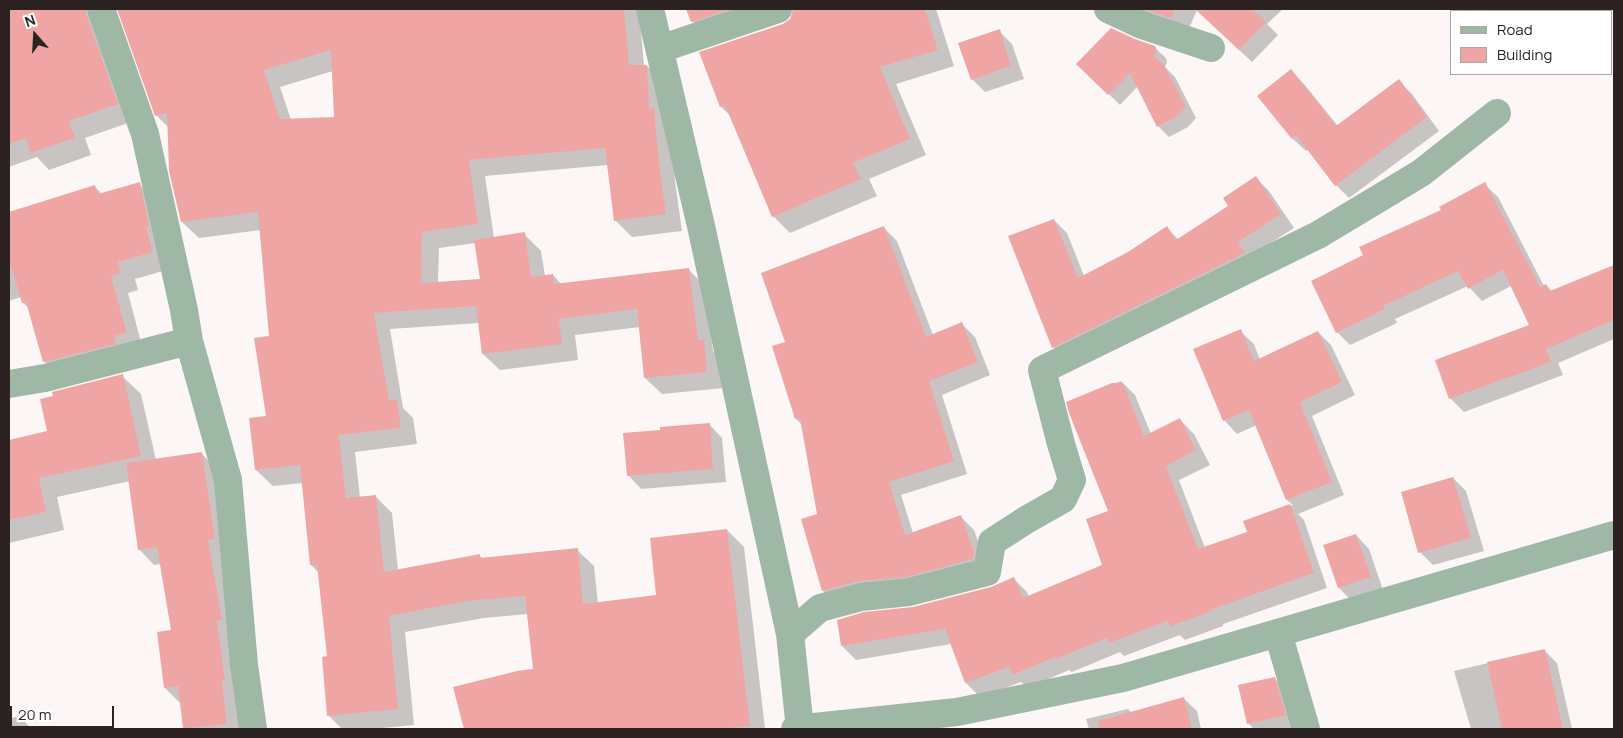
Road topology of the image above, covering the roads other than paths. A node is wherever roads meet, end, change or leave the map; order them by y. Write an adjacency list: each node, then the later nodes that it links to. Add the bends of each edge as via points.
1 (101, 9): 8 (street, via 145,134)
2 (650, 9): 6 (street)
3 (778, 9): 6 (street)
4 (1108, 9): 5 (street, via 1142,25)
5 (1211, 48)
6 (660, 49): 12 (street)
7 (1497, 112): 12 (street, via 1421,173 1318,235 1042,370 1072,480 1063,499 992,542 987,572 909,592 861,597 820,608)
8 (190, 341): 9 (street); 13 (street, via 228,480 244,665)
9 (9, 384)
10 (1614, 535): 11 (street)
11 (1278, 633): 14 (street, via 1123,678 957,712); 15 (street)
12 (790, 634): 14 (street)
13 (253, 729)
14 (798, 729)
15 (1306, 729)

